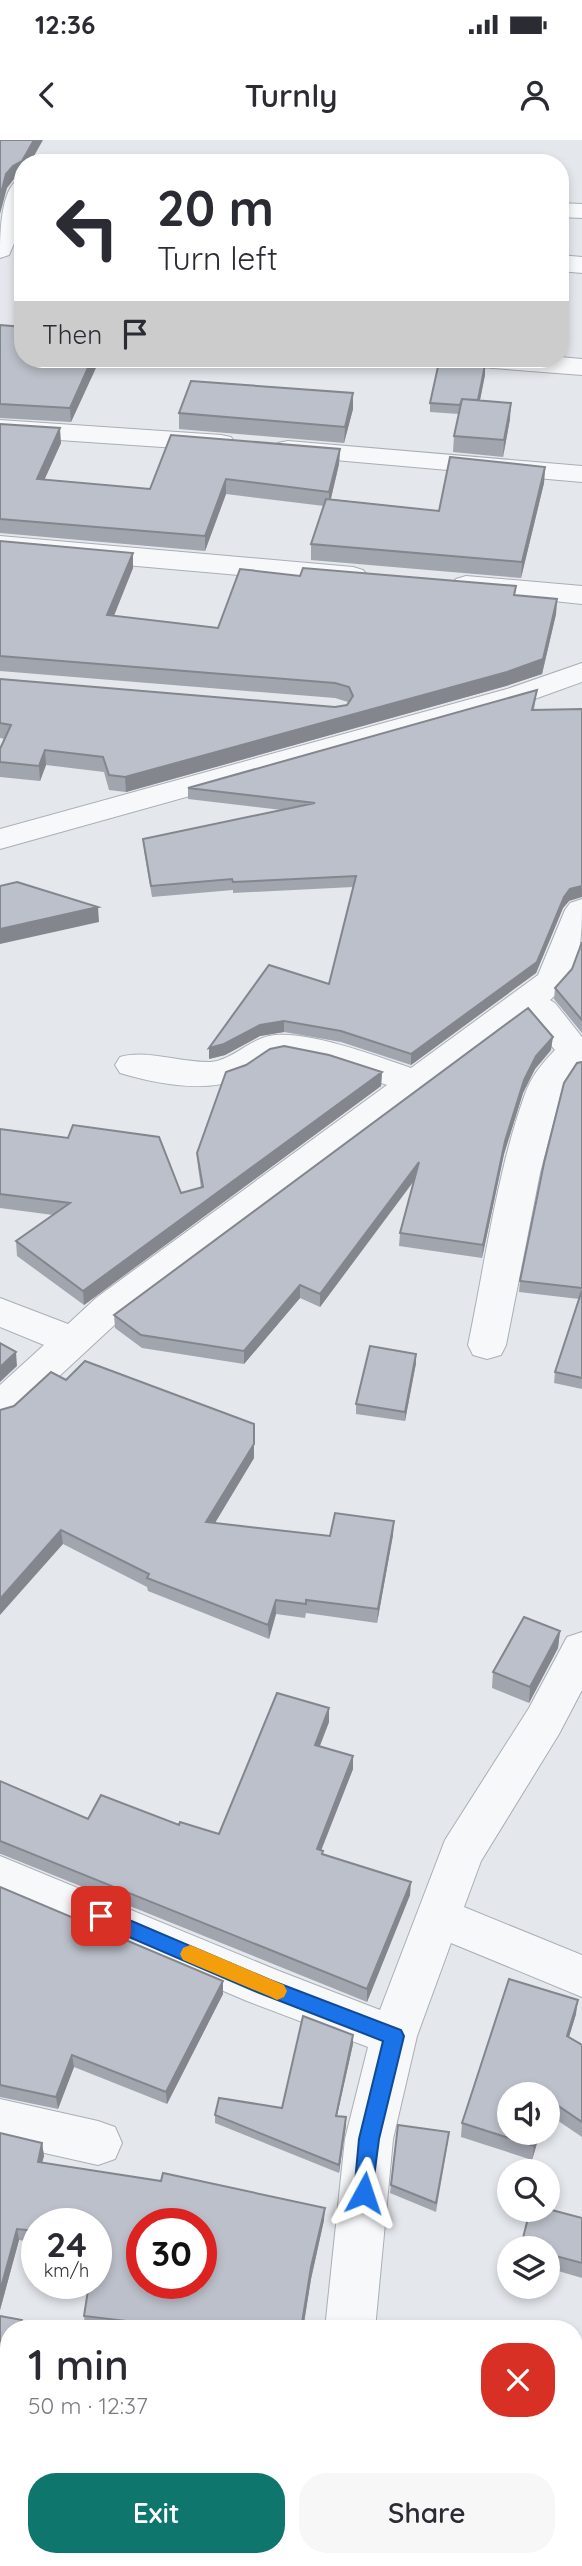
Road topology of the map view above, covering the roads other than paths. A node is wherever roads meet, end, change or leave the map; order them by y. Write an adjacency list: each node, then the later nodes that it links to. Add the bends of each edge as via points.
1 (14, 209): 2 (street)
2 (8, 235)
3 (0, 428): 4 (street)
4 (582, 474)
5 (0, 545): 6 (street)
6 (376, 578)
7 (445, 583): 8 (street)
8 (582, 595)
9 (582, 672): 10 (street, via 492,702)
10 (0, 839)
11 (582, 910): 12 (street)
12 (571, 972): 13 (street)
13 (526, 1002): 14 (street, via 543,1011); 16 (street)
14 (578, 1056): 19 (street, via 552,1073 543,1093)
15 (132, 1065): 16 (street, via 167,1072 215,1072 238,1068 249,1056 273,1047 339,1058)
16 (416, 1082): 18 (street, via 109,1308)
17 (0, 1312): 18 (street)
18 (73, 1341): 20 (street)
19 (487, 1345)
20 (0, 1408)
21 (576, 1676): 23 (street, via 461,1854)
22 (0, 1875): 25 (street)
23 (437, 1916): 24 (street); 25 (street)
24 (582, 1976)
25 (394, 2036): 28 (street, via 369,2139)
26 (0, 2121): 27 (street)
27 (98, 2143)
28 (351, 2320)

